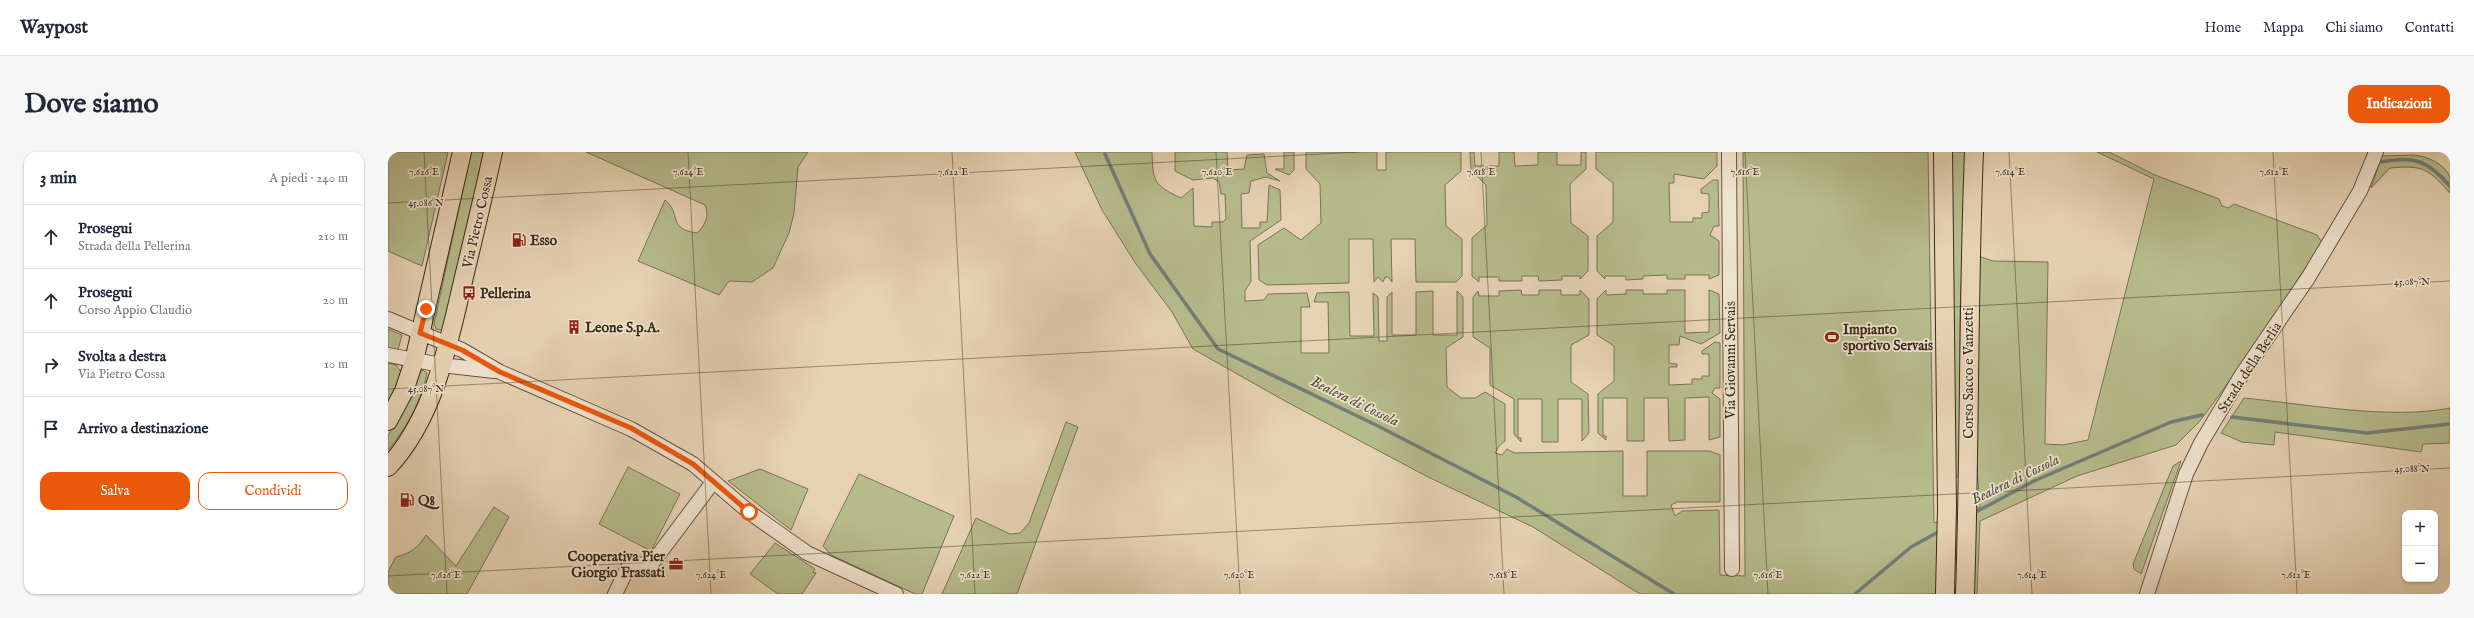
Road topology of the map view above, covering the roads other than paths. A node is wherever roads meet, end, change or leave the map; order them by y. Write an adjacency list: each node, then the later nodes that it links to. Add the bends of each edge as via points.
1 (462, 152): 8 (main road)
2 (493, 152): 9 (main road, Via Pietro Cossa)
3 (1729, 152): 17 (street, Via Giovanni Servais)
4 (1943, 152): 20 (main road, Corso Sacco e Vanzetti, via 1948,507)
5 (1974, 152): 21 (main road, Corso Sacco e Vanzetti, via 1969,271)
6 (2376, 152): 22 (street, Strada della Berlia, via 2360,191 2308,278 2237,382 2202,443 2186,474)
7 (388, 319): 8 (street)
8 (420, 333): 9 (street); 11 (main road)
9 (447, 344): 12 (main road, Via Pietro Cossa); 13 (street)
10 (388, 355): 11 (street)
11 (414, 361): 12 (street); 14 (main road, via 404,391)
12 (441, 365): 13 (street); 15 (main road, Via Pietro Cossa, via 426,408 405,447)
13 (500, 372): 16 (street, via 631,428 693,464)
14 (388, 421)
15 (388, 467)
16 (713, 482): 18 (street, via 650,566 630,563); 19 (street, via 749,512 807,552)
17 (1732, 569)
18 (615, 594)
19 (896, 594)
20 (1945, 594)
21 (1965, 594)
22 (2147, 594)

